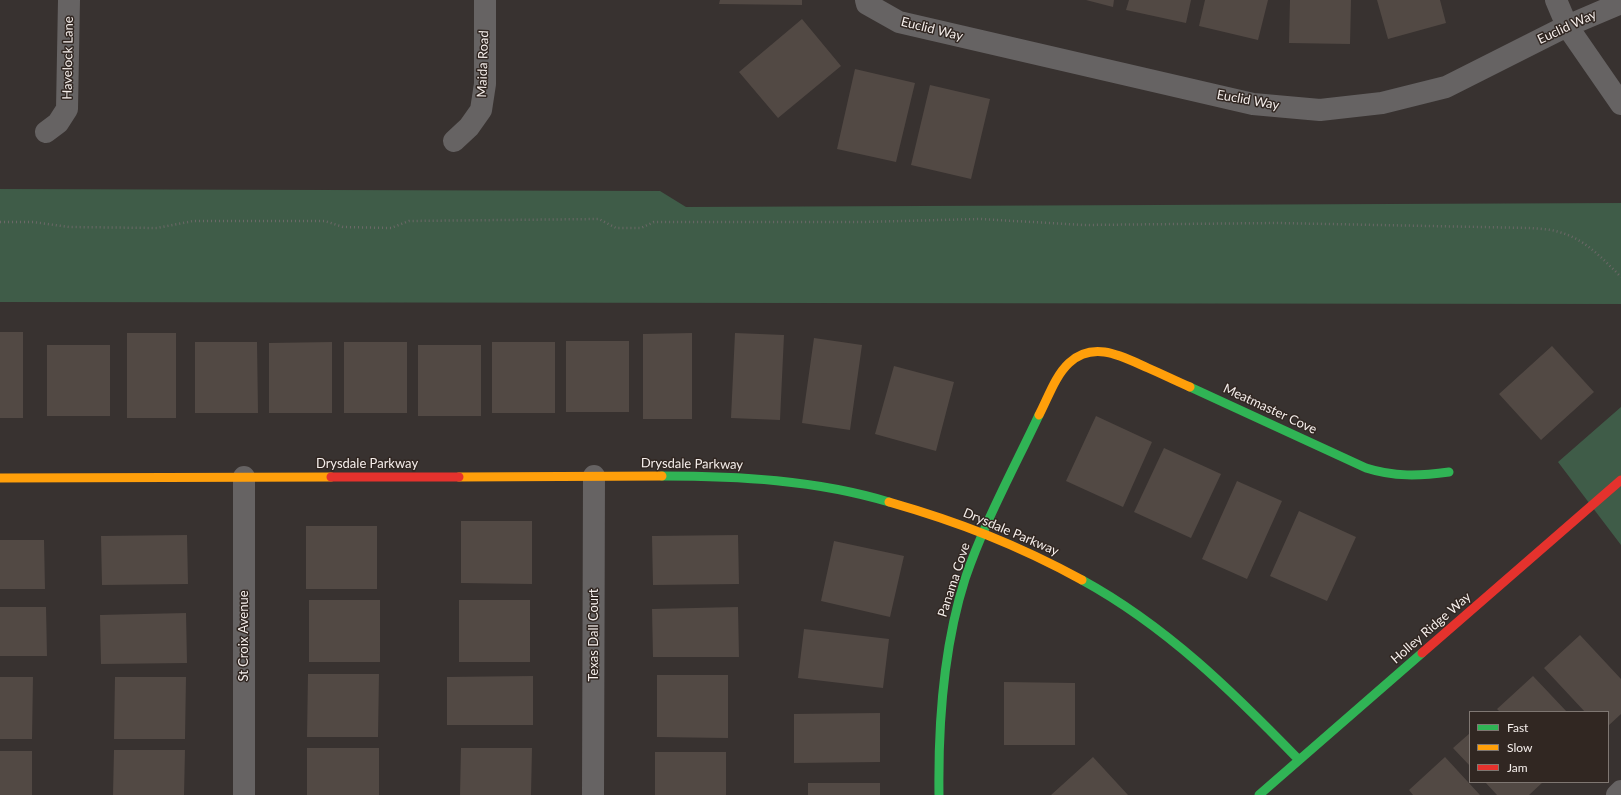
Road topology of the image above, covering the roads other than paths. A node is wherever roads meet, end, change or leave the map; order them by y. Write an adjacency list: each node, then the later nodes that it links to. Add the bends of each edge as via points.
1 (69, 0): 8 (street, Havelock Lane, via 67,109 58,123)
2 (485, 0): 9 (street, Maida Road, via 485,84 481,110 469,128)
3 (1556, 0): 6 (street)
4 (866, 2): 6 (street, Euclid Way, via 899,22 914,26 1253,104 1320,110 1382,103 1446,86)
5 (1621, 3): 6 (street, Euclid Way)
6 (1567, 26): 7 (street)
7 (1621, 104)
8 (46, 132)
9 (454, 141)
10 (1084, 352): 11 (street, Meatmaster Cove, via 1102,351 1120,355 1379,473 1412,477); 16 (street, Panama Cove, via 1068,363 1057,378)
11 (1449, 472)
12 (594, 476): 13 (street, Drysdale Parkway); 16 (street, Drysdale Parkway, via 738,477 813,485 898,503); 20 (street, Texas Dall Court)
13 (244, 477): 14 (street, Drysdale Parkway); 19 (street, St Croix Avenue)
14 (0, 478)
15 (1621, 480): 17 (street, Holley Ridge Way)
16 (983, 533): 17 (street, Drysdale Parkway, via 1059,566 1147,621 1225,685); 21 (street, Panama Cove, via 965,579 947,658 940,714)
17 (1298, 760): 22 (street, Holley Ridge Way)
18 (1621, 791): 23 (street)
19 (244, 795)
20 (593, 795)
21 (939, 795)
22 (1258, 795)
23 (1617, 795)

